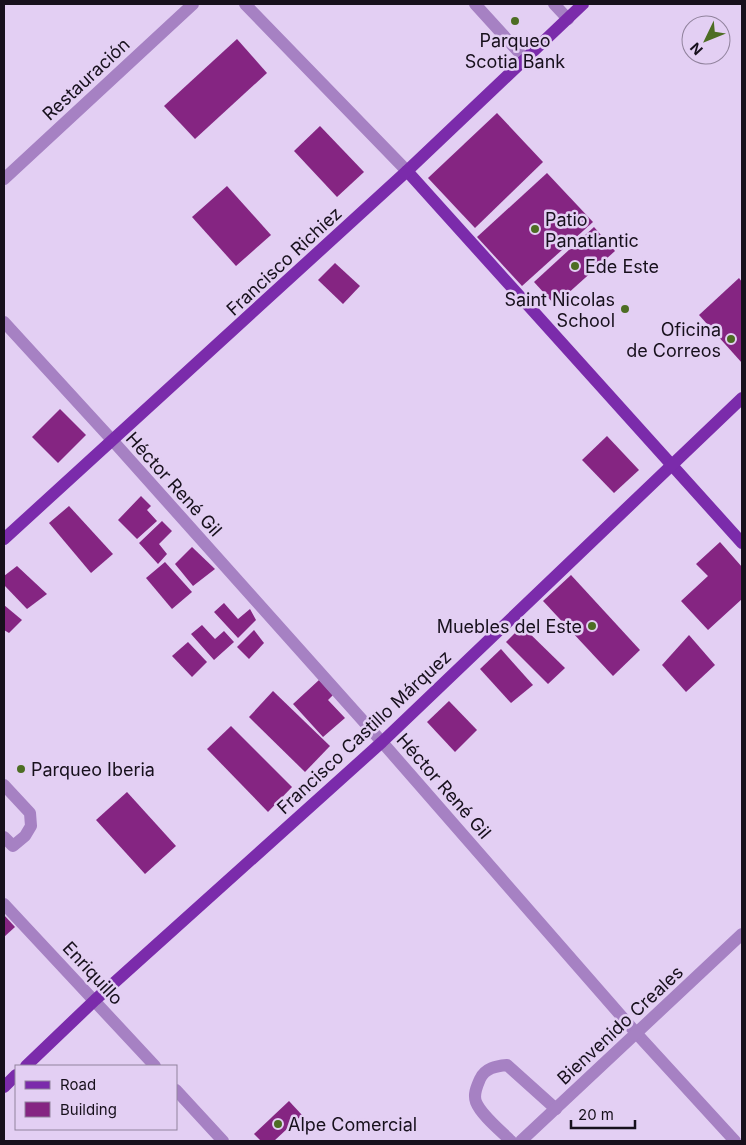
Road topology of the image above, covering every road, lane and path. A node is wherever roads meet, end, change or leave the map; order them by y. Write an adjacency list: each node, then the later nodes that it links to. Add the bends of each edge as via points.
1 (193, 4): 9 (street, Restauración)
2 (245, 4): 8 (street)
3 (475, 4): 7 (street)
4 (554, 4): 6 (street)
5 (583, 4): 6 (main road, Francisco Richiez)
6 (568, 18): 7 (main road, Francisco Richiez)
7 (526, 59): 8 (main road, Francisco Richiez)
8 (407, 171): 12 (main road, Francisco Richiez); 13 (main road)
9 (4, 179)
10 (4, 322): 12 (street, Héctor René Gil)
11 (742, 398): 13 (main road, Francisco Castillo Márquez)
12 (112, 441): 14 (main road, Francisco Richiez); 16 (street, Héctor René Gil)
13 (670, 465): 15 (main road); 16 (main road, Francisco Castillo Márquez)
14 (4, 539)
15 (742, 543)
16 (382, 742): 22 (main road, Francisco Castillo Márquez); 23 (street, Héctor René Gil)
17 (4, 785): 19 (street, via 30,813 31,826 25,836)
18 (4, 837): 19 (street)
19 (8, 850)
20 (4, 904): 22 (street, Enriquillo)
21 (742, 934): 23 (street, Bienvenido Creales)
22 (95, 1000): 24 (main road, Francisco Castillo Márquez); 25 (street, Enriquillo)
23 (637, 1034): 29 (street, Bienvenido Creales); 33 (street, Héctor René Gil)
24 (27, 1065)
25 (154, 1065)
26 (15, 1076): 27 (main road)
27 (4, 1087)
28 (178, 1092): 30 (street)
29 (556, 1109): 31 (street, via 507,1065 495,1066 482,1076 476,1089 476,1102); 32 (street, Bienvenido Creales)
30 (223, 1141)
31 (510, 1141)
32 (521, 1141)
33 (735, 1141)

